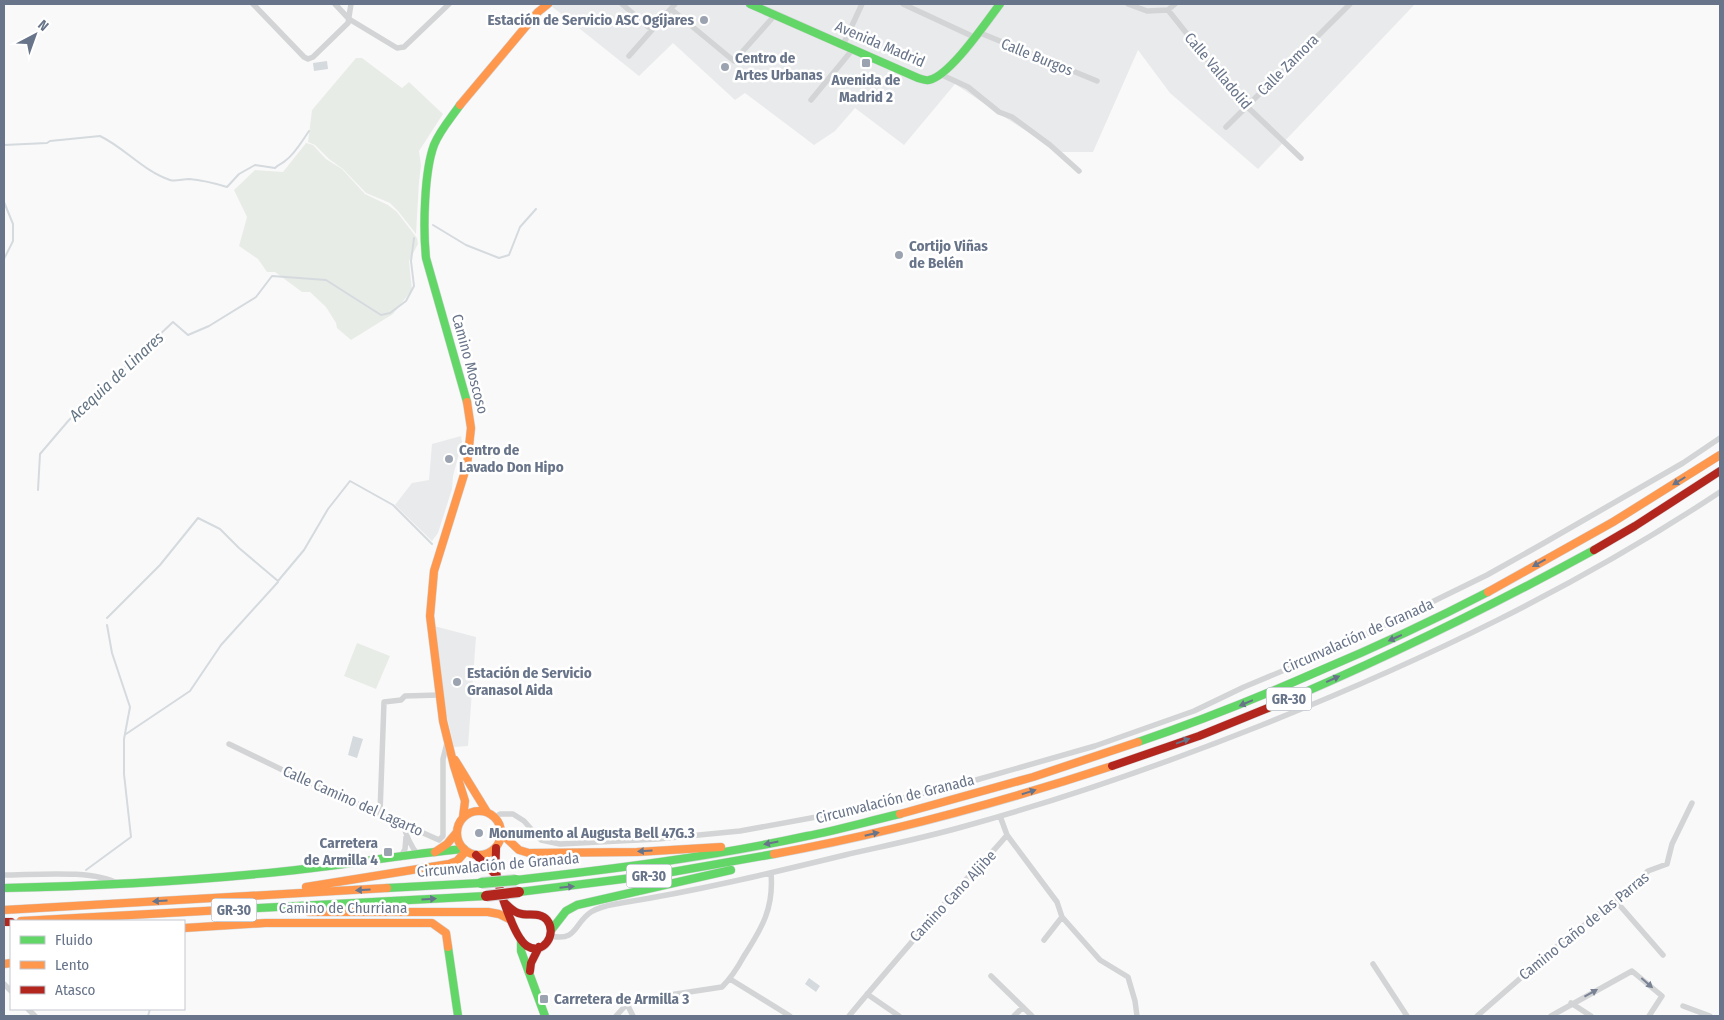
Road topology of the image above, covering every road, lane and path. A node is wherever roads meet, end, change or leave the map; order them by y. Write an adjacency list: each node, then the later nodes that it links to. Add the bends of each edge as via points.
1 (253, 4): 19 (street, via 308,59)
2 (335, 4): 19 (street)
3 (351, 4): 19 (street)
4 (450, 4): 19 (street, via 401,49)
5 (548, 4): 15 (main road, Camino Moscoso)
6 (622, 4): 20 (street)
7 (675, 4): 16 (street)
8 (750, 4): 18 (main road, Avenida Madrid)
9 (862, 4): 22 (street)
10 (903, 4): 21 (street, Calle Burgos)
11 (1000, 4): 21 (main road, Avenida Madrid)
12 (1128, 4): 17 (street, via 1147,11)
13 (1175, 4): 17 (street)
14 (1350, 4): 27 (street, Calle Zamora)
15 (541, 8): 35 (main road, Camino Moscoso, via 449,119 434,146 428,172 426,258 467,403 470,428 467,465 432,584 430,616)
16 (671, 9): 18 (street, via 734,61); 20 (street)
17 (1168, 10): 27 (street, Calle Valladolid)
18 (775, 15): 22 (main road, Avenida Madrid)
19 (349, 19)
20 (652, 30): 23 (street)
21 (976, 34): 24 (main road, Avenida Madrid); 25 (street, Calle Burgos)
22 (848, 47): 24 (main road, Avenida Madrid, via 918,78 929,81); 26 (street)
23 (629, 56)
24 (942, 75): 30 (street, via 968,87 999,112 1012,117)
25 (1097, 81)
26 (811, 100)
27 (1246, 107): 28 (street, Calle Zamora); 29 (street, Calle Valladolid)
28 (1226, 127)
29 (1301, 158)
30 (1079, 170)
31 (1720, 438): 41 (street, via 1683,463 1487,575 1351,642 1194,711 1095,746 860,809 740,832 560,844 541,840 514,814)
32 (1720, 455): 50 (main road, Circunvalación de Granada / GR-30, one-way to 50, via 1593,534 1434,620 1238,706 1159,736 998,788 904,813)
33 (1720, 471): 53 (main road, Circunvalación de Granada / GR-30, one-way to 33, via 994,803 1140,757 1243,719 1469,617 1609,542)
34 (1720, 492): 42 (street, via 1611,560 1516,612 1338,695 1196,751)
35 (439, 695): 36 (main road, Camino Moscoso); 40 (street, via 405,696 401,700 384,702)
36 (448, 741): 38 (main road, Camino Moscoso); 44 (street, Calle Camino del Lagarto, via 443,759 443,836 439,840)
37 (229, 744): 40 (street, Calle Camino del Lagarto)
38 (452, 755): 41 (main road, Camino Moscoso); 43 (main road, Camino Moscoso, via 465,801)
39 (1692, 803): 65 (street, Camino Caño de las Parras, via 1672,844 1667,864 1648,871)
40 (380, 813): 44 (street, Calle Camino del Lagarto)
41 (491, 814): 43 (main road, via 476,810); 46 (main road)
42 (1000, 816): 48 (street); 57 (street)
43 (463, 817): 45 (main road)
44 (403, 823): 47 (street)
45 (457, 832): 51 (main road); 52 (main road)
46 (502, 834): 49 (main road); 50 (main road, one-way to 46, via 717,846 637,852 529,853 519,850)
47 (406, 835): 54 (street); 56 (street, via 405,849)
48 (1007, 835): 70 (street, via 1057,902); 83 (street, Camino Cano Aljibe)
49 (496, 848): 55 (main road); 60 (main road)
50 (739, 849): 64 (main road, Circunvalación de Granada / GR-30, one-way to 64, bridge, via 664,862 516,880)
51 (465, 850): 52 (main road); 55 (main road); 64 (main road, via 457,861 449,864 297,888)
52 (434, 853): 54 (main road)
53 (778, 854): 67 (main road, Circunvalación de Granada / GR-30, one-way to 53, bridge, via 486,896 660,875); 74 (main road, via 759,864 577,905 566,911)
54 (418, 855): 56 (main road)
55 (476, 855): 60 (main road)
56 (400, 858): 61 (main road, via 245,876)
57 (771, 873): 74 (street, via 668,896 604,906 591,912 569,935 558,937); 82 (street, via 772,893 764,924)
58 (4, 875): 59 (street)
59 (93, 875): 61 (street); 62 (street)
60 (497, 875): 66 (main road)
61 (118, 884): 62 (main road)
62 (98, 886): 63 (main road)
63 (4, 888)
64 (280, 895): 68 (main road, Circunvalación de Granada / GR-30, one-way to 68)
65 (1615, 900): 78 (street); 100 (street, Camino Caño de las Parras)
66 (506, 904): 69 (main road, via 514,912); 72 (main road)
67 (276, 908): 71 (main road, Circunvalación de Granada / GR-30); 72 (main road, via 293,912 488,912)
68 (4, 910)
69 (526, 916): 74 (main road, via 542,915 548,920); 75 (main road, via 520,923)
70 (1062, 918): 76 (street); 98 (street, via 1100,960 1128,977)
71 (41, 920)
72 (511, 920): 75 (main road)
73 (185, 928): 89 (main road, Camino de Churriana, via 265,923 432,923 446,933)
74 (551, 932): 77 (main road, via 547,942)
75 (519, 936): 77 (main road, via 528,946); 80 (main road)
76 (1044, 940)
77 (539, 947): 80 (main road, via 531,964)
78 (1663, 955)
79 (1373, 964): 99 (street)
80 (531, 975): 90 (main road)
81 (991, 976): 87 (street)
82 (730, 979): 85 (street, via 722,987); 88 (street)
83 (867, 994): 94 (street, Camino Cano Aljibe); 95 (street)
84 (1571, 1003): 101 (street); 102 (street); 103 (street, one-way to 103, via 1632,971 1662,996)
85 (627, 1004): 91 (street); 92 (street)
86 (1683, 1006): 104 (street)
87 (1023, 1007): 96 (street); 97 (street)
88 (780, 1014): 93 (street)
89 (458, 1016)
90 (545, 1016)
91 (616, 1016)
92 (634, 1016)
93 (790, 1016)
94 (849, 1016)
95 (899, 1016)
96 (1014, 1016)
97 (1032, 1016)
98 (1137, 1016)
99 (1407, 1016)
100 (1477, 1016)
101 (1551, 1016)
102 (1591, 1016)
103 (1649, 1016)
104 (1710, 1016)

